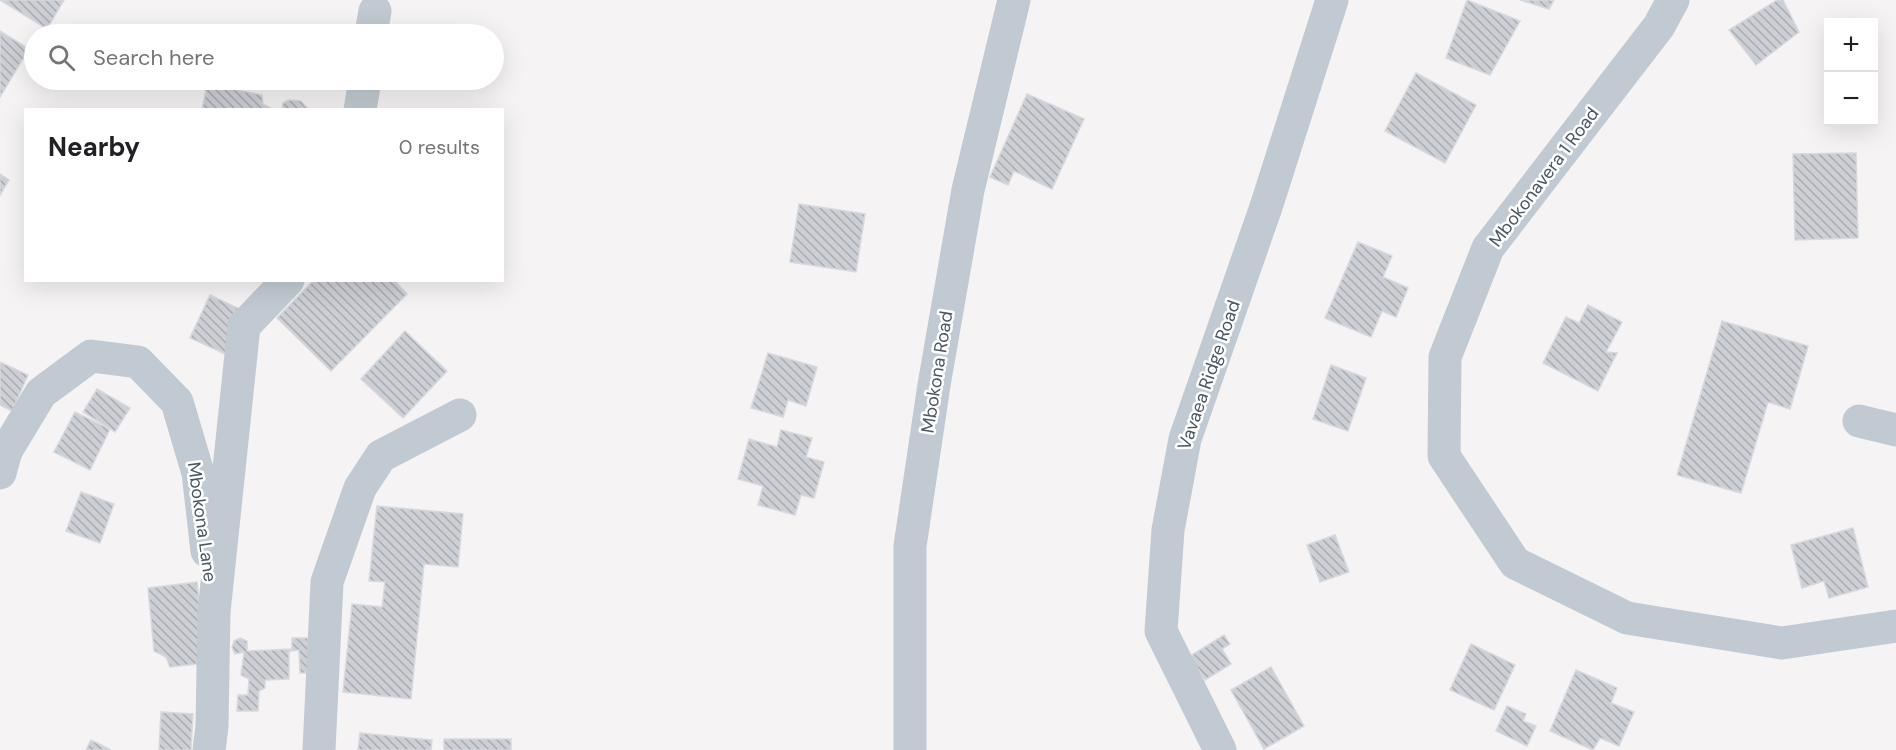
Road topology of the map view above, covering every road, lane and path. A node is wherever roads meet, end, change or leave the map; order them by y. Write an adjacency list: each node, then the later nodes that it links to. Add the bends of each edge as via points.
1 (1014, 0): 15 (street, Mbokona Road, via 968,190 910,546)
2 (1332, 0): 16 (street, Vavaea Ridge Road, via 1259,228 1185,439 1168,530 1161,631)
3 (1673, 0): 12 (street, Mbokonavera 1 Road, via 1659,26 1488,248 1446,357 1444,456 1515,563 1627,618 1782,643)
4 (363, 90): 5 (street)
5 (360, 108)
6 (286, 282): 11 (street, Mbokona Lane, via 244,326)
7 (460, 415): 14 (street, via 381,456 360,488 327,582)
8 (1859, 421): 9 (street)
9 (1896, 430)
10 (0, 472): 11 (street, Mbokona Lane, via 6,451 41,393 91,356 138,362 177,402 198,473)
11 (214, 612): 13 (street, Mbokona Lane)
12 (1896, 626)
13 (209, 750)
14 (319, 750)
15 (910, 750)
16 (1221, 750)

